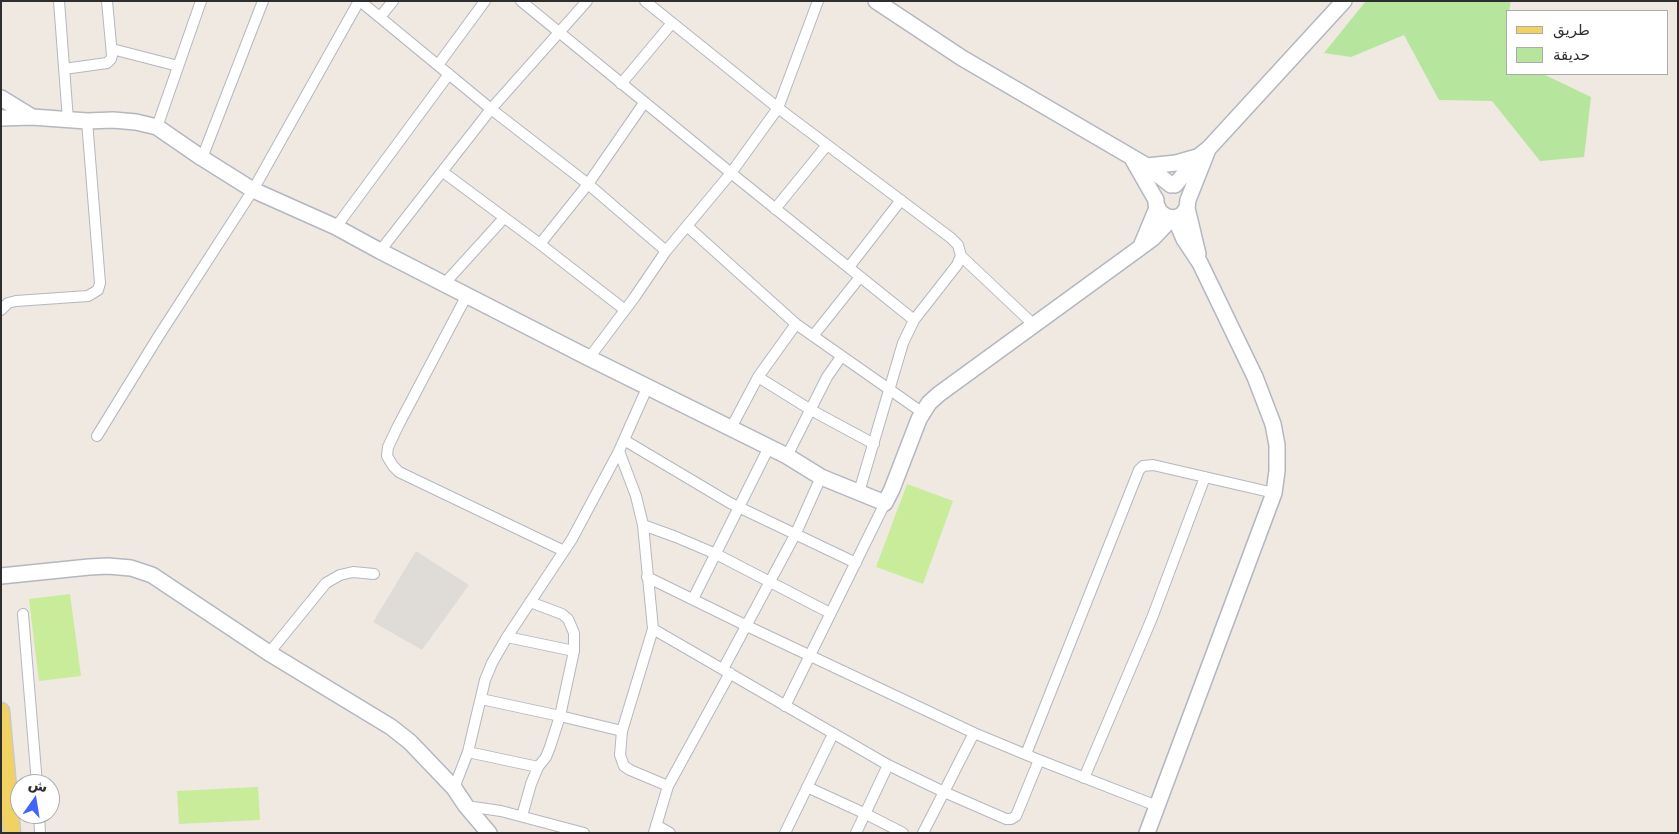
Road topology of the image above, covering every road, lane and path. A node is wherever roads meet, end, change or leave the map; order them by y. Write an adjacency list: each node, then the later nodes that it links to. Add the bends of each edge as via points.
1 (59, 1): 20 (street)
2 (107, 1): 17 (street)
3 (201, 1): 19 (street)
4 (263, 1): 35 (street)
5 (359, 1): 14 (street); 41 (street)
6 (393, 1): 14 (street)
7 (485, 1): 18 (street)
8 (521, 1): 16 (street)
9 (587, 1): 16 (street)
10 (644, 1): 15 (street)
11 (818, 1): 25 (street)
12 (876, 1): 34 (street, via 962,58)
13 (1344, 1): 33 (street)
14 (380, 17): 18 (street)
15 (672, 23): 22 (street); 25 (street)
16 (559, 32): 22 (street); 26 (street)
17 (112, 49): 19 (street); 20 (street, via 107,63)
18 (438, 65): 21 (street)
19 (178, 66): 31 (street)
20 (64, 70): 29 (street)
21 (449, 74): 26 (street); 48 (street)
22 (621, 84): 24 (street)
23 (1, 98): 27 (street)
24 (644, 103): 38 (street); 39 (street)
25 (778, 108): 32 (street); 38 (street)
26 (491, 109): 37 (street); 39 (street)
27 (32, 117): 28 (street); 29 (street)
28 (1, 118)
29 (68, 120): 30 (street)
30 (87, 121): 31 (street, via 136,122); 58 (street, via 98,290 88,296 16,300)
31 (157, 127): 35 (street)
32 (827, 145): 42 (street); 44 (street)
33 (1204, 152): 36 (street, via 1176,163); 40 (street); 45 (street)
34 (1131, 156): 36 (street); 43 (street)
35 (202, 158): 41 (street)
36 (1147, 166): 40 (street)
37 (443, 172): 46 (street); 51 (street)
38 (730, 173): 44 (street); 47 (street)
39 (588, 184): 49 (street); 52 (street)
40 (1173, 185): 43 (street, via 1159,191); 45 (street, via 1182,189)
41 (253, 190): 48 (street); 72 (street)
42 (901, 200): 53 (street, via 951,238 958,245); 54 (street)
43 (1156, 204): 45 (street, via 1163,215); 50 (street)
44 (775, 209): 54 (street)
45 (1180, 211): 50 (street); 81 (street, via 1184,239 1200,263 1255,377 1272,424 1278,471)
46 (504, 218): 49 (street); 56 (street)
47 (687, 226): 52 (street); 61 (street)
48 (336, 227): 51 (street)
49 (540, 244): 59 (street)
50 (1141, 247): 62 (street)
51 (380, 251): 56 (street)
52 (666, 251): 59 (street)
53 (961, 256): 60 (street); 62 (street)
54 (849, 268): 55 (street)
55 (860, 277): 60 (street); 63 (street)
56 (445, 283): 57 (street)
57 (467, 295): 65 (street); 86 (street, via 398,426 387,456 399,472)
58 (1, 310)
59 (625, 310): 65 (street)
60 (914, 320): 68 (street, via 903,343)
61 (796, 324): 63 (street); 66 (street)
62 (1033, 324): 70 (street, via 939,394)
63 (813, 336): 64 (street)
64 (841, 357): 68 (street); 69 (street)
65 (589, 358): 67 (street)
66 (758, 377): 69 (street); 71 (street)
67 (647, 388): 71 (street); 73 (street)
68 (890, 390): 70 (street); 74 (street)
69 (811, 410): 74 (street); 77 (street)
70 (923, 413): 82 (street)
71 (731, 428): 75 (street)
72 (97, 436)
73 (624, 440): 76 (street); 83 (street)
74 (874, 444): 80 (street)
75 (769, 447): 77 (street); 83 (street)
76 (619, 451): 84 (street); 86 (street)
77 (787, 456): 78 (street)
78 (821, 477): 80 (street); 85 (street)
79 (1205, 477): 81 (street); 112 (street, via 1153,464 1139,470); 117 (street, via 1152,618)
80 (859, 492): 82 (street)
81 (1274, 493): 123 (street)
82 (885, 503): 88 (street)
83 (740, 507): 85 (street); 87 (street)
84 (643, 524): 87 (street); 91 (street)
85 (796, 533): 88 (street); 92 (street)
86 (564, 551): 94 (street)
87 (716, 554): 92 (street); 93 (street)
88 (856, 563): 96 (street)
89 (374, 574): 101 (street, via 340,574 326,583)
90 (1, 576): 101 (street, via 89,566 131,568 152,575)
91 (647, 577): 93 (street); 98 (street)
92 (768, 581): 96 (street); 97 (street)
93 (693, 599): 97 (street)
94 (530, 602): 99 (street); 100 (street, via 568,619 574,633)
95 (23, 614): 116 (street)
96 (830, 614): 102 (street)
97 (747, 626): 102 (street); 103 (street)
98 (653, 629): 103 (street); 108 (street)
99 (507, 637): 100 (street); 104 (street, via 492,663)
100 (574, 651): 107 (street)
101 (269, 654): 120 (street, via 391,728 427,758)
102 (810, 656): 105 (street); 109 (street)
103 (726, 670): 105 (street); 118 (street)
104 (480, 700): 107 (street); 111 (street)
105 (785, 706): 110 (street)
106 (1, 711): 128 (main road)
107 (560, 716): 108 (street); 115 (street, via 546,757)
108 (622, 731): 118 (street, via 620,755 624,766)
109 (974, 732): 112 (street); 121 (street)
110 (833, 734): 114 (street); 119 (street)
111 (468, 752): 115 (street); 120 (street)
112 (1026, 754): 113 (street)
113 (1039, 760): 117 (street); 121 (street, via 1016,816 1011,819)
114 (888, 765): 121 (street); 124 (street)
115 (538, 767): 125 (street)
116 (35, 774)
117 (1084, 778): 123 (street)
118 (668, 786): 126 (street)
119 (808, 787): 124 (street); 127 (street)
120 (454, 788): 122 (street)
121 (944, 792): 134 (street)
122 (466, 806): 125 (street); 129 (street)
123 (1157, 806): 135 (street)
124 (866, 814): 132 (street); 133 (street)
125 (522, 816): 130 (street)
126 (655, 829): 131 (street)
127 (787, 832)
128 (12, 833)
129 (489, 833)
130 (582, 833)
131 (670, 833)
132 (856, 833)
133 (903, 833)
134 (923, 833)
135 (1147, 833)

